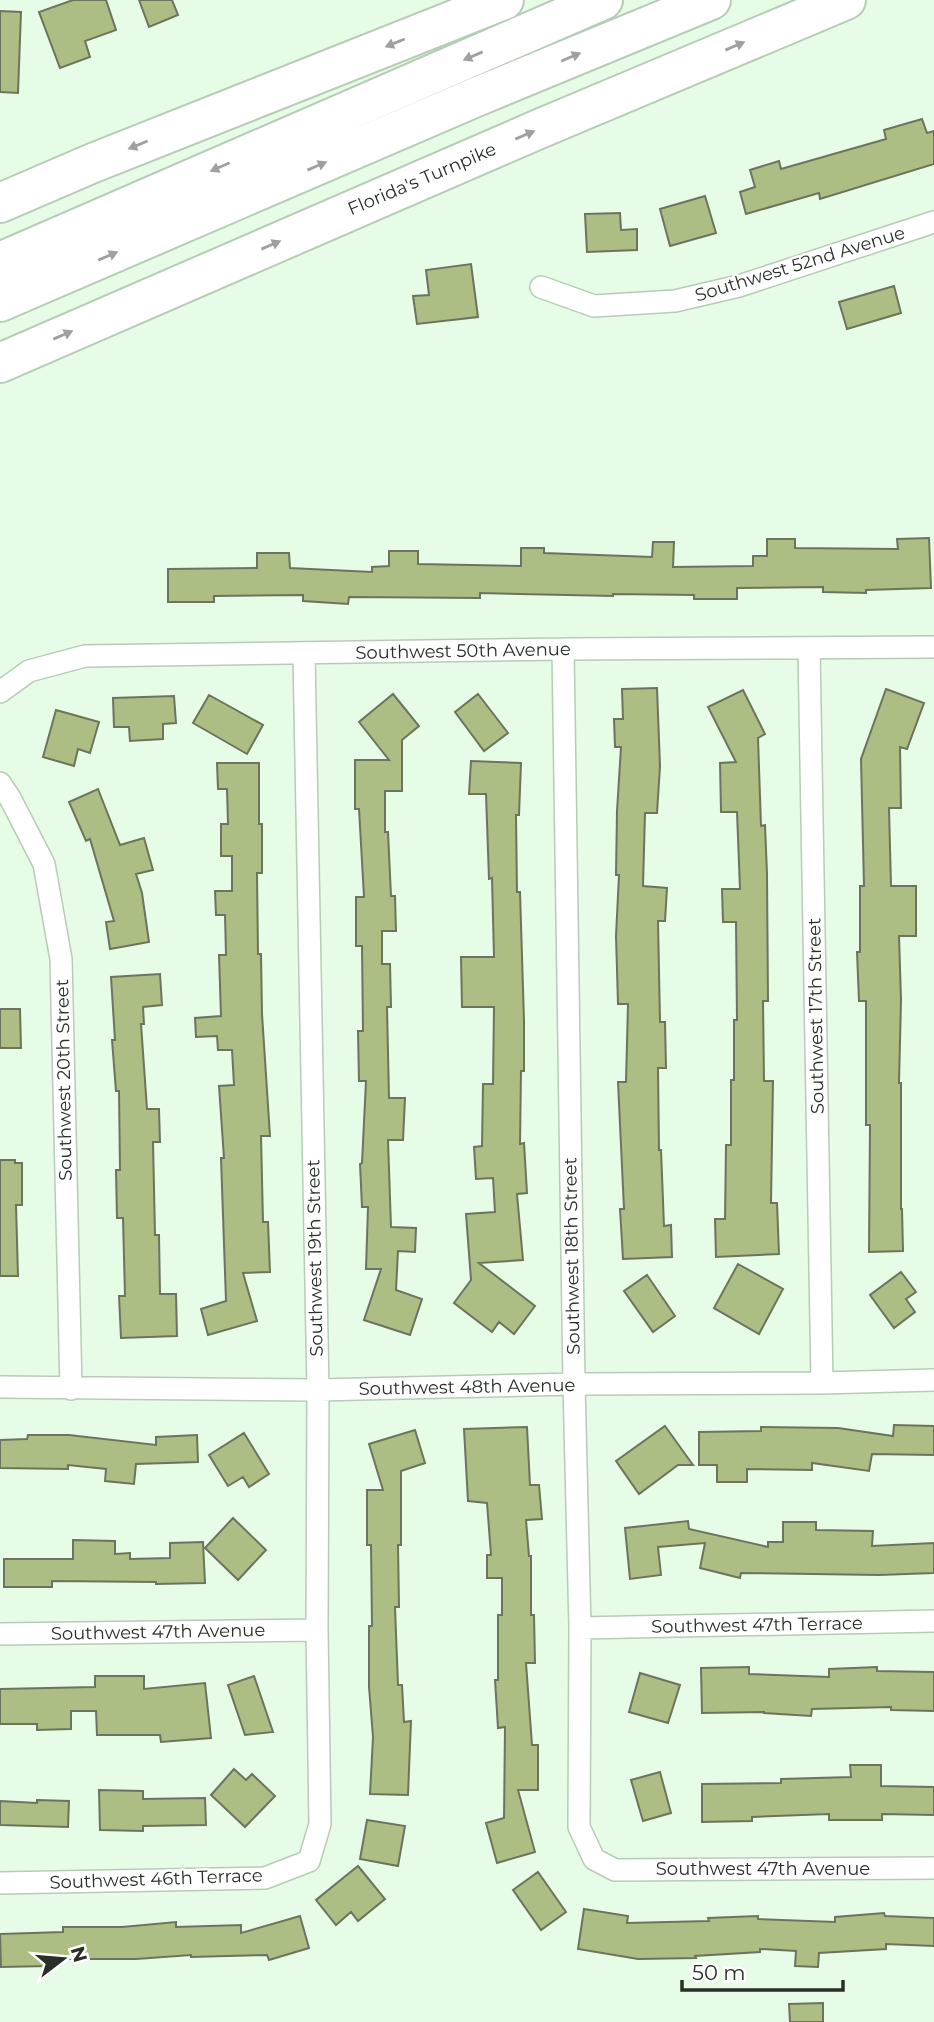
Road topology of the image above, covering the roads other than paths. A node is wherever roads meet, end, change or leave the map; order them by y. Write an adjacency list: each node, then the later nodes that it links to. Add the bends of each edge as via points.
1 (504, 0): 5 (highway, one-way to 5)
2 (603, 0): 7 (highway, one-way to 7)
3 (711, 0): 9 (highway, one-way to 3)
4 (846, 0): 10 (highway, Florida's Turnpike, one-way to 4)
5 (0, 203)
6 (934, 222): 8 (street, Southwest 52nd Avenue, via 740,286 675,301 594,306)
7 (0, 262)
8 (541, 288)
9 (0, 302)
10 (0, 363)
11 (934, 647): 13 (street, Southwest 50th Avenue)
12 (563, 649): 13 (street, Southwest 50th Avenue); 14 (street, Southwest 50th Avenue); 19 (street, Southwest 18th Street)
13 (809, 649): 18 (street, Southwest 17th Street)
14 (304, 653): 15 (street, Southwest 50th Avenue, via 85,656 29,671); 22 (street, Southwest 19th Street)
15 (0, 692)
16 (0, 783): 21 (street, Southwest 20th Street, via 44,864 61,959)
17 (934, 1380): 18 (street, Southwest 48th Avenue)
18 (822, 1383): 19 (street, Southwest 48th Avenue)
19 (574, 1384): 22 (street, Southwest 48th Avenue); 24 (street, Southwest 18th Street)
20 (0, 1387): 21 (street, Southwest 48th Avenue)
21 (71, 1389): 22 (street, Southwest 48th Avenue)
22 (318, 1390): 25 (street, Southwest 19th Street)
23 (934, 1621): 24 (street, Southwest 47th Terrace)
24 (580, 1629): 27 (street, Southwest 18th Street, via 579,1827)
25 (317, 1630): 26 (street, Southwest 47th Avenue); 28 (street, Southwest 19th Street, via 320,1824)
26 (0, 1634)
27 (594, 1859): 29 (street, Southwest 47th Avenue, via 615,1870)
28 (309, 1861): 30 (street, Southwest 46th Terrace, via 265,1878)
29 (934, 1868)
30 (0, 1883)

